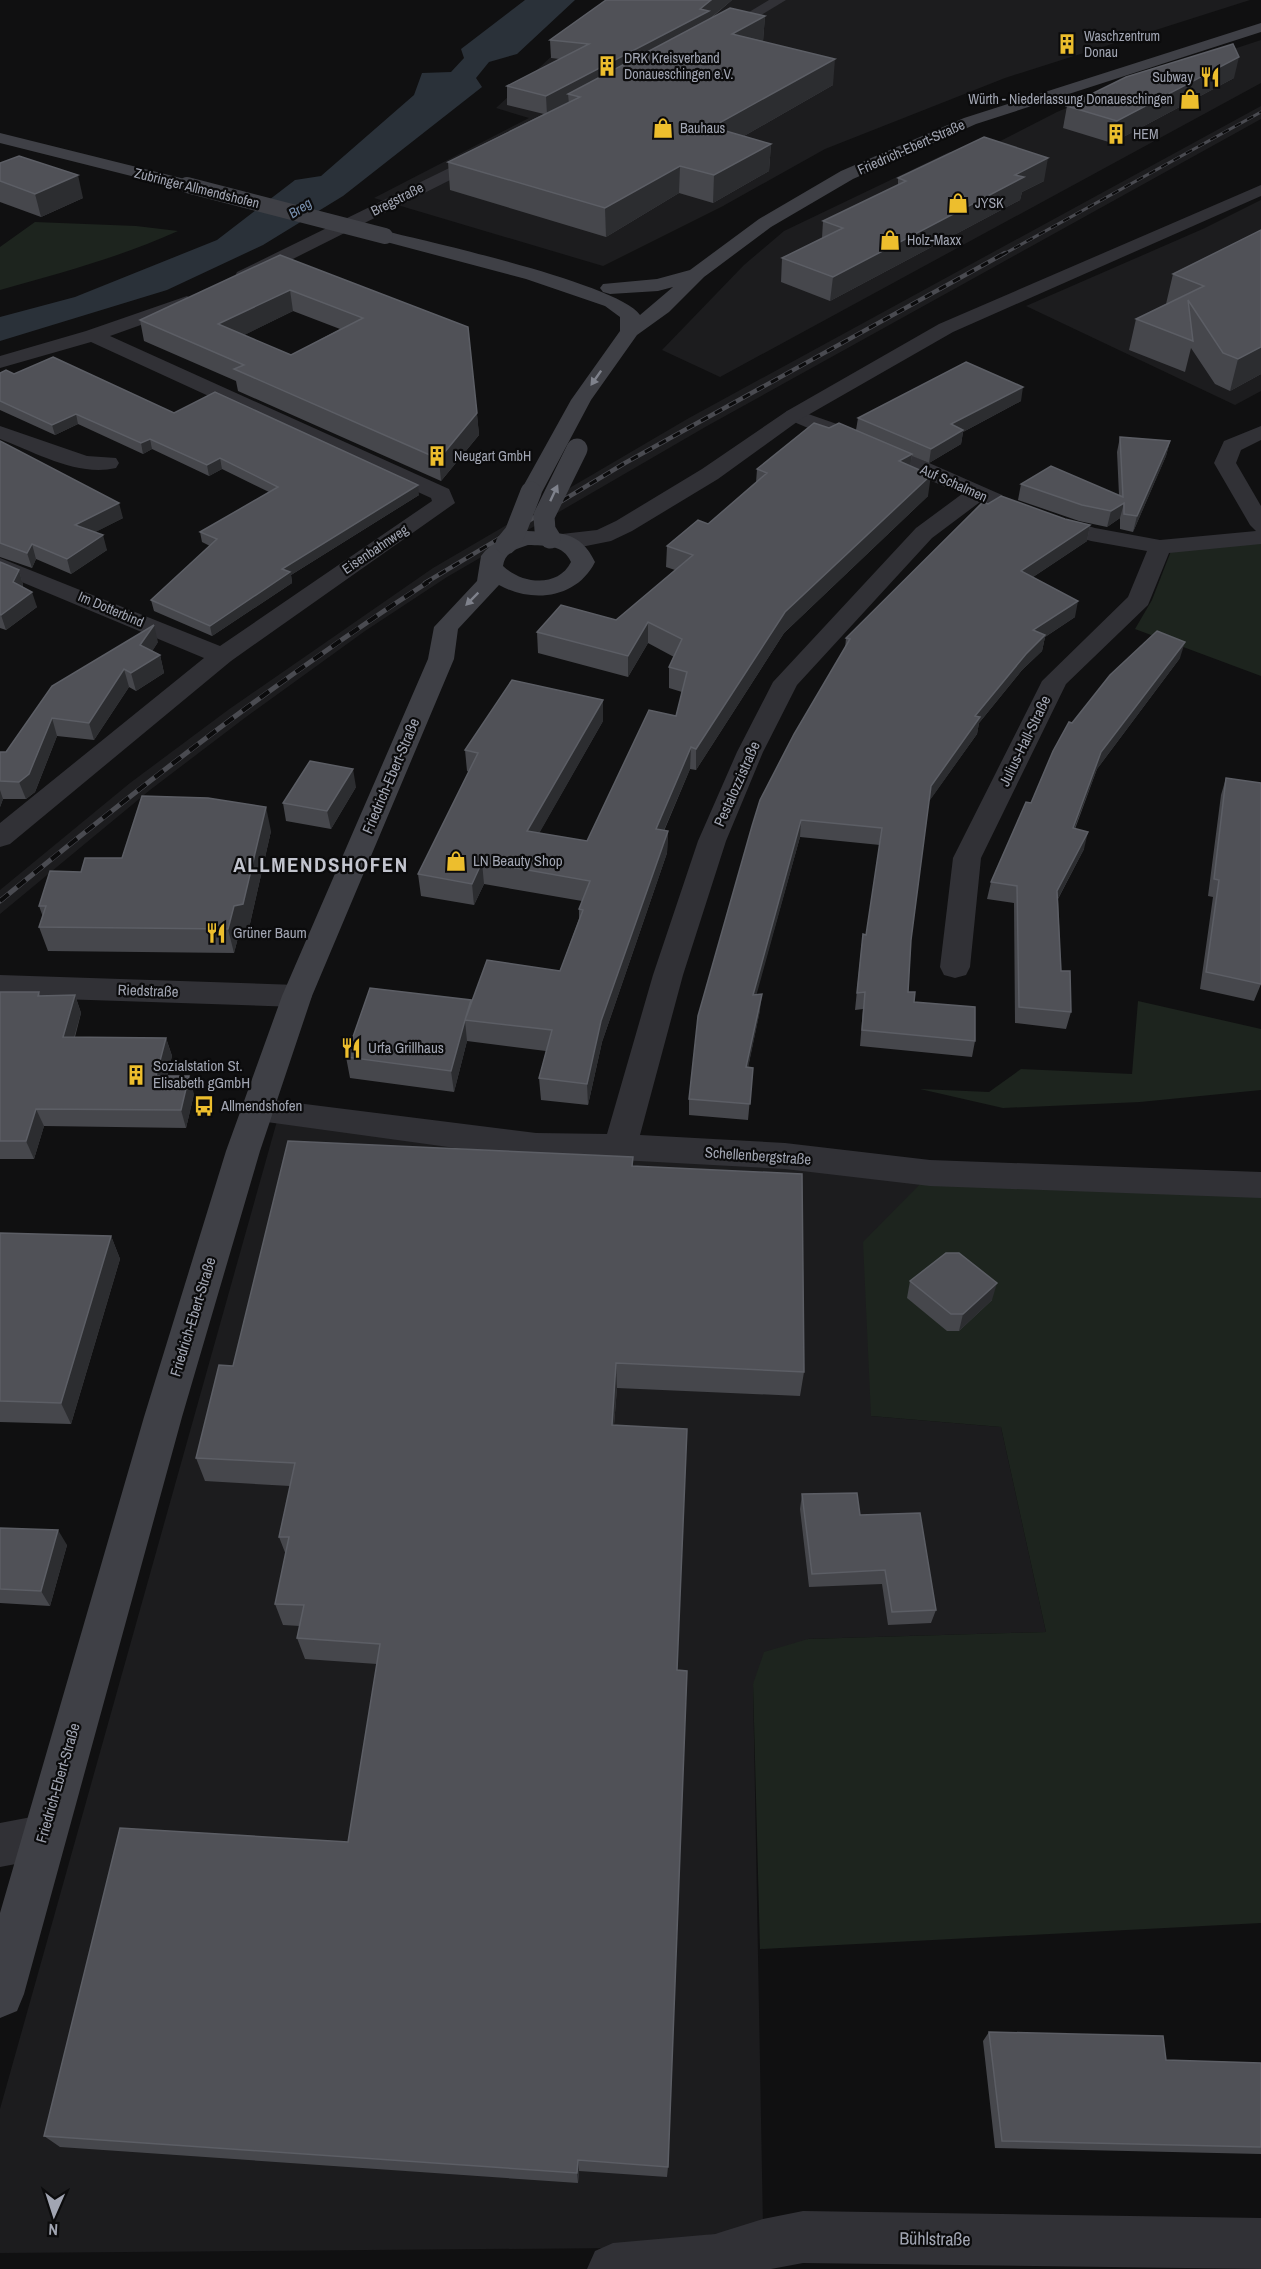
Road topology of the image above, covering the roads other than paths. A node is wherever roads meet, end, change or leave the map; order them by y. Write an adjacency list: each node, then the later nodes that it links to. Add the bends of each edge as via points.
1 (779, 0): 3 (street)
2 (1261, 27): 7 (main road, Friedrich-Ebert-Straße, via 992,114 887,155 765,223)
3 (701, 44)
4 (0, 138): 8 (main road, Zubringer Allmendshofen, bridge)
5 (506, 145): 9 (street, Bregstraße)
6 (1261, 190): 17 (street, Friedrich-Ebert-Straße, via 946,328)
7 (697, 273): 10 (main road, via 658,285); 12 (main road, Friedrich-Ebert-Straße)
8 (533, 275): 10 (main road); 13 (main road, via 612,302 630,315)
9 (225, 286)
10 (610, 288): 12 (main road)
11 (204, 297): 14 (street)
12 (662, 308): 13 (main road); 16 (main road)
13 (630, 331): 27 (main road, one-way to 27, bridge, via 581,400)
14 (93, 335): 15 (street); 33 (street, Eisenbahnweg, via 441,494 444,503)
15 (0, 363)
16 (600, 408)
17 (794, 415): 22 (street, Friedrich-Ebert-Straße); 23 (street, Auf Schalmen)
18 (589, 428): 26 (main road, one-way to 18, bridge, via 545,530 544,516)
19 (0, 432): 21 (street, via 84,463)
20 (1261, 432): 24 (street, via 1232,446 1225,463)
21 (108, 464)
22 (676, 493): 26 (street, Friedrich-Ebert-Straße, via 603,536 576,541); 30 (street, Friedrich-Ebert-Straße, via 661,513 616,548)
23 (977, 494): 28 (street, Auf Schalmen, via 1091,534); 40 (street, Pestalozzistraße, via 924,533 786,682 750,752 712,841 668,975)
24 (1261, 525)
25 (1261, 537): 28 (street, Auf Schalmen)
26 (556, 539): 27 (main road, Friedrich-Ebert-Straße, via 527,538); 30 (main road, via 577,549 583,562)
27 (506, 544): 31 (main road, Friedrich-Ebert-Straße, via 493,555)
28 (1160, 548): 36 (street, Julius-Hall-Straße, via 1138,600 1055,681 967,858)
29 (0, 565): 33 (street, Im Dotterbind)
30 (581, 568): 32 (main road, Friedrich-Ebert-Straße, via 569,580)
31 (494, 571): 32 (main road, Friedrich-Ebert-Straße, via 513,584); 34 (main road, Friedrich-Ebert-Straße, one-way to 34, via 489,583 446,627)
32 (536, 587): 34 (main road, Friedrich-Ebert-Straße, via 502,600)
33 (222, 656): 35 (street, Eisenbahnweg)
34 (441, 659): 38 (main road, Friedrich-Ebert-Straße)
35 (0, 838)
36 (955, 967)
37 (0, 986): 38 (street, Riedstraße)
38 (297, 996): 39 (main road, Friedrich-Ebert-Straße)
39 (256, 1110): 40 (street, Schellenbergstraße, via 536,1146); 42 (main road, Friedrich-Ebert-Straße)
40 (620, 1147): 41 (street, Schellenbergstraße, via 785,1156 930,1173)
41 (1261, 1185)
42 (42, 1837): 43 (street); 44 (main road, Friedrich-Ebert-Straße)
43 (0, 1845)
44 (0, 1994)
45 (1261, 2244): 46 (street, Bühlstraße, via 803,2237 715,2260)
46 (613, 2269)

